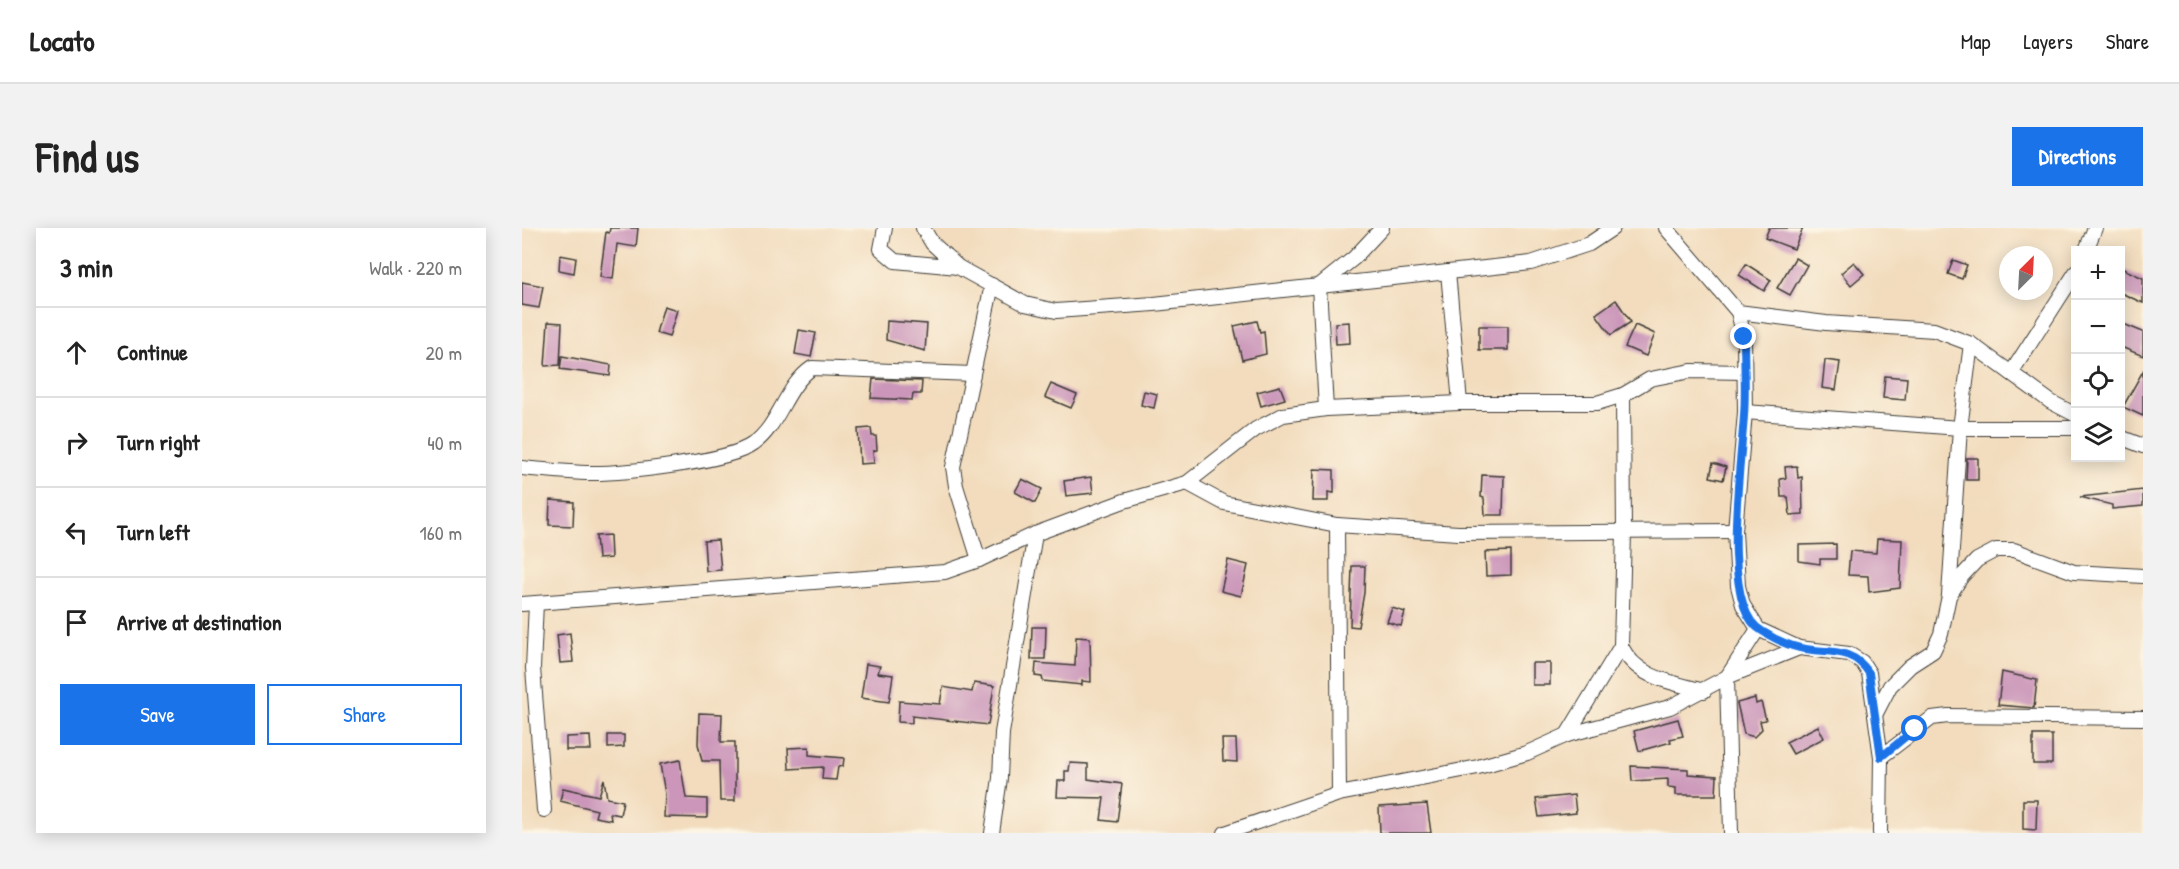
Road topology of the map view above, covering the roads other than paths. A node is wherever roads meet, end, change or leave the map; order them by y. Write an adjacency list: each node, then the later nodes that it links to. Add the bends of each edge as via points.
1 (885, 228): 8 (street, via 881,249 895,261)
2 (923, 228): 8 (street, via 932,243)
3 (1382, 228): 12 (street, via 1354,258)
4 (1613, 228): 9 (street, via 1589,244 1530,263)
5 (1666, 228): 13 (street)
6 (2095, 228): 7 (street)
7 (2087, 246)
8 (958, 267): 11 (street)
9 (1448, 272): 12 (street); 19 (street)
10 (2071, 280): 16 (street)
11 (992, 285): 12 (street, via 1025,304 1056,311); 17 (street)
12 (1319, 286): 20 (street)
13 (1738, 312): 14 (street, via 1935,330); 15 (street, via 1744,337)
14 (1971, 344): 16 (street); 23 (street)
15 (1744, 372): 18 (street, via 1691,370 1650,379); 21 (street)
16 (2011, 373): 22 (street)
17 (973, 374): 27 (street, via 812,369 803,374 754,444 730,456 589,473); 33 (street, via 953,467)
18 (1623, 395): 19 (street, via 1598,403); 31 (street)
19 (1460, 403): 20 (street)
20 (1326, 409): 28 (street, via 1283,416 1256,429)
21 (1745, 412): 23 (street); 30 (street)
22 (2071, 412)
23 (1960, 428): 24 (street); 35 (street)
24 (2071, 428)
25 (2125, 438): 26 (street)
26 (2143, 446)
27 (522, 468)
28 (1187, 483): 29 (street, via 1224,503); 32 (street)
29 (1337, 525): 31 (street, via 1458,533); 46 (street)
30 (1735, 531): 31 (street); 37 (street, via 1738,586 1743,605)
31 (1624, 532): 38 (street)
32 (1035, 534): 33 (street); 48 (street, via 1002,733)
33 (979, 560): 36 (street, via 921,576)
34 (2143, 576): 35 (street, via 2074,572 2014,550 1996,550 1977,560)
35 (1949, 596): 42 (street, via 1933,651 1890,686)
36 (529, 603): 47 (street)
37 (1758, 629): 39 (street); 40 (street)
38 (1621, 646): 41 (street, via 1627,659 1645,675); 44 (street)
39 (1799, 648): 40 (street); 42 (street, via 1849,654 1862,662 1869,673)
40 (1727, 677): 41 (street); 50 (street)
41 (1704, 691): 44 (street, via 1670,707)
42 (1875, 715): 45 (street)
43 (2143, 718): 45 (street, via 1932,718)
44 (1567, 735): 46 (street, via 1527,753 1478,767)
45 (1881, 757): 51 (street)
46 (1339, 794): 49 (street)
47 (544, 810)
48 (992, 833)
49 (1225, 833)
50 (1731, 833)
51 (1880, 833)

